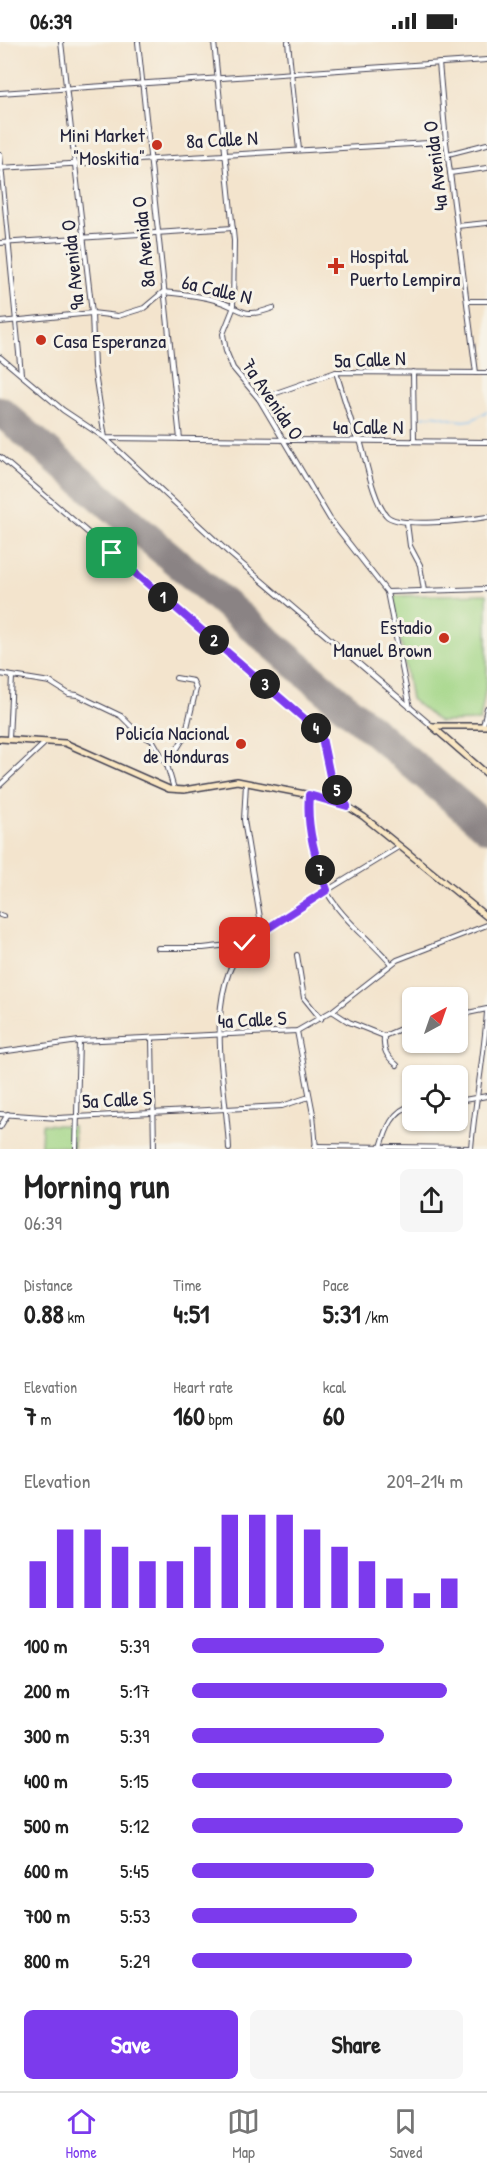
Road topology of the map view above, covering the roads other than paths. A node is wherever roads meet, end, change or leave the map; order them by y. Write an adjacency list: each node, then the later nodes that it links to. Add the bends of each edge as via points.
1 (61, 42): 10 (street, 9a Avenida O)
2 (138, 42): 9 (street, 8a Avenida O)
3 (214, 42): 8 (street, 7a Avenida O)
4 (288, 42): 7 (street)
5 (487, 60): 6 (street)
6 (439, 63): 7 (street); 12 (street, 4a Avenida O)
7 (291, 74): 8 (street); 14 (street)
8 (218, 79): 9 (street); 16 (street, 7a Avenida O)
9 (143, 84): 10 (street); 18 (street, 8a Avenida O)
10 (66, 89): 11 (street); 19 (street, 9a Avenida O)
11 (0, 93)
12 (446, 142): 14 (street, 8a Calle N); 17 (street, 4a Avenida O)
13 (487, 144): 17 (street)
14 (298, 150): 16 (street, 8a Calle N)
15 (0, 154): 20 (street)
16 (225, 154): 18 (street, 8a Calle N); 25 (street, 7a Avenida O)
17 (448, 154): 22 (street, 4a Avenida O)
18 (150, 158): 19 (street, 8a Calle N); 26 (street, 8a Avenida O)
19 (75, 163): 20 (street, 8a Calle N); 27 (street, 9a Avenida O)
20 (1, 168): 28 (street)
21 (487, 168): 22 (street)
22 (450, 173): 24 (street, 4a Avenida O)
23 (487, 223): 24 (street)
24 (457, 226): 31 (street, 4a Avenida O)
25 (233, 228): 26 (street); 34 (street, 7a Avenida O)
26 (158, 234): 27 (street); 30 (street, 8a Avenida O)
27 (85, 237): 28 (street); 35 (street, 9a Avenida O)
28 (9, 242): 29 (street); 36 (street)
29 (0, 243)
30 (163, 292): 34 (street, 6a Calle N, via 197,295); 35 (street, 6a Calle N, via 144,308 118,316); 46 (street, 8a Avenida O)
31 (467, 301): 32 (street); 41 (street, 4a Avenida O)
32 (487, 301)
33 (273, 308): 34 (street, 6a Calle N, via 256,314)
34 (233, 309): 44 (street, 7a Avenida O, via 223,334 226,351 233,368)
35 (92, 313): 36 (street, 6a Calle N); 45 (street, 9a Avenida O, via 94,367)
36 (16, 321): 37 (street, 6a Calle N); 43 (street)
37 (0, 322)
38 (0, 357): 43 (street)
39 (336, 372): 40 (street, 5a Calle N); 44 (street, 5a Calle N); 47 (street)
40 (413, 372): 41 (street, 5a Calle N); 48 (street)
41 (476, 373): 42 (street, 5a Calle N)
42 (487, 373)
43 (22, 375): 45 (street, via 68,414)
44 (259, 399): 49 (street, 7a Avenida O)
45 (105, 438): 46 (street, 4a Calle N); 60 (street, via 211,536)
46 (180, 438): 49 (street, 4a Calle N)
47 (359, 440): 48 (street, 4a Calle N); 49 (street, 4a Calle N); 53 (street, via 380,506 387,517)
48 (414, 440): 50 (street, 4a Calle N)
49 (285, 442): 55 (street, 7a Avenida O, via 330,519)
50 (487, 442)
51 (0, 457): 73 (street, via 321,733 330,776)
52 (487, 517): 53 (street)
53 (407, 523): 56 (street)
54 (487, 589): 56 (street)
55 (387, 591): 56 (street); 60 (street, 7a Avenida O)
56 (424, 591)
57 (0, 674): 58 (street)
58 (12, 677): 65 (street); 67 (street, via 50,681 69,694 121,716 153,741)
59 (176, 678): 67 (street, via 193,681 196,689 185,736)
60 (410, 708): 62 (street)
61 (487, 708): 63 (street)
62 (432, 726): 63 (street); 68 (street)
63 (485, 726)
64 (0, 739): 65 (street)
65 (9, 739): 66 (street)
66 (47, 742): 70 (street); 71 (street, via 78,747)
67 (167, 765): 71 (street)
68 (487, 774)
69 (246, 783): 71 (street); 72 (street); 78 (street, via 244,820)
70 (0, 785)
71 (174, 790)
72 (309, 795): 73 (street); 75 (street, via 316,860)
73 (347, 806): 74 (street)
74 (400, 846): 75 (street); 76 (street)
75 (327, 890): 78 (street); 82 (street, via 332,902)
76 (487, 917)
77 (487, 925): 82 (street, 4a Calle S)
78 (262, 930): 79 (street)
79 (245, 943): 80 (street); 89 (street, via 225,981)
80 (158, 948)
81 (297, 955): 86 (street, via 303,998)
82 (391, 964): 84 (street, 4a Calle S)
83 (487, 1010): 85 (street); 97 (street)
84 (332, 1011): 86 (street, 4a Calle S); 90 (street)
85 (468, 1013)
86 (321, 1019): 88 (street, 4a Calle S)
87 (402, 1028): 90 (street)
88 (297, 1031): 89 (street, 4a Calle S); 96 (street)
89 (220, 1036): 91 (street, 4a Calle S); 99 (street)
90 (384, 1036): 94 (street, via 387,1056)
91 (152, 1038): 92 (street, 4a Calle S); 101 (street)
92 (79, 1041): 93 (street, 4a Calle S); 104 (street)
93 (0, 1052)
94 (397, 1065)
95 (487, 1096): 97 (street)
96 (309, 1097): 99 (street, 5a Calle S, via 282,1106); 106 (street)
97 (476, 1099): 98 (street); 112 (street)
98 (468, 1100)
99 (228, 1109): 101 (street, 5a Calle S); 111 (street)
100 (402, 1110): 107 (street, via 388,1126)
101 (154, 1112): 104 (street, 5a Calle S); 110 (street)
102 (0, 1114): 103 (street, 5a Calle S)
103 (8, 1114): 104 (street, 5a Calle S, via 58,1118); 105 (street)
104 (77, 1115): 109 (street)
105 (0, 1127)
106 (316, 1147): 107 (street)
107 (381, 1147): 108 (street)
108 (391, 1148): 112 (street)
109 (76, 1149)
110 (154, 1149)
111 (229, 1149)
112 (471, 1149)

